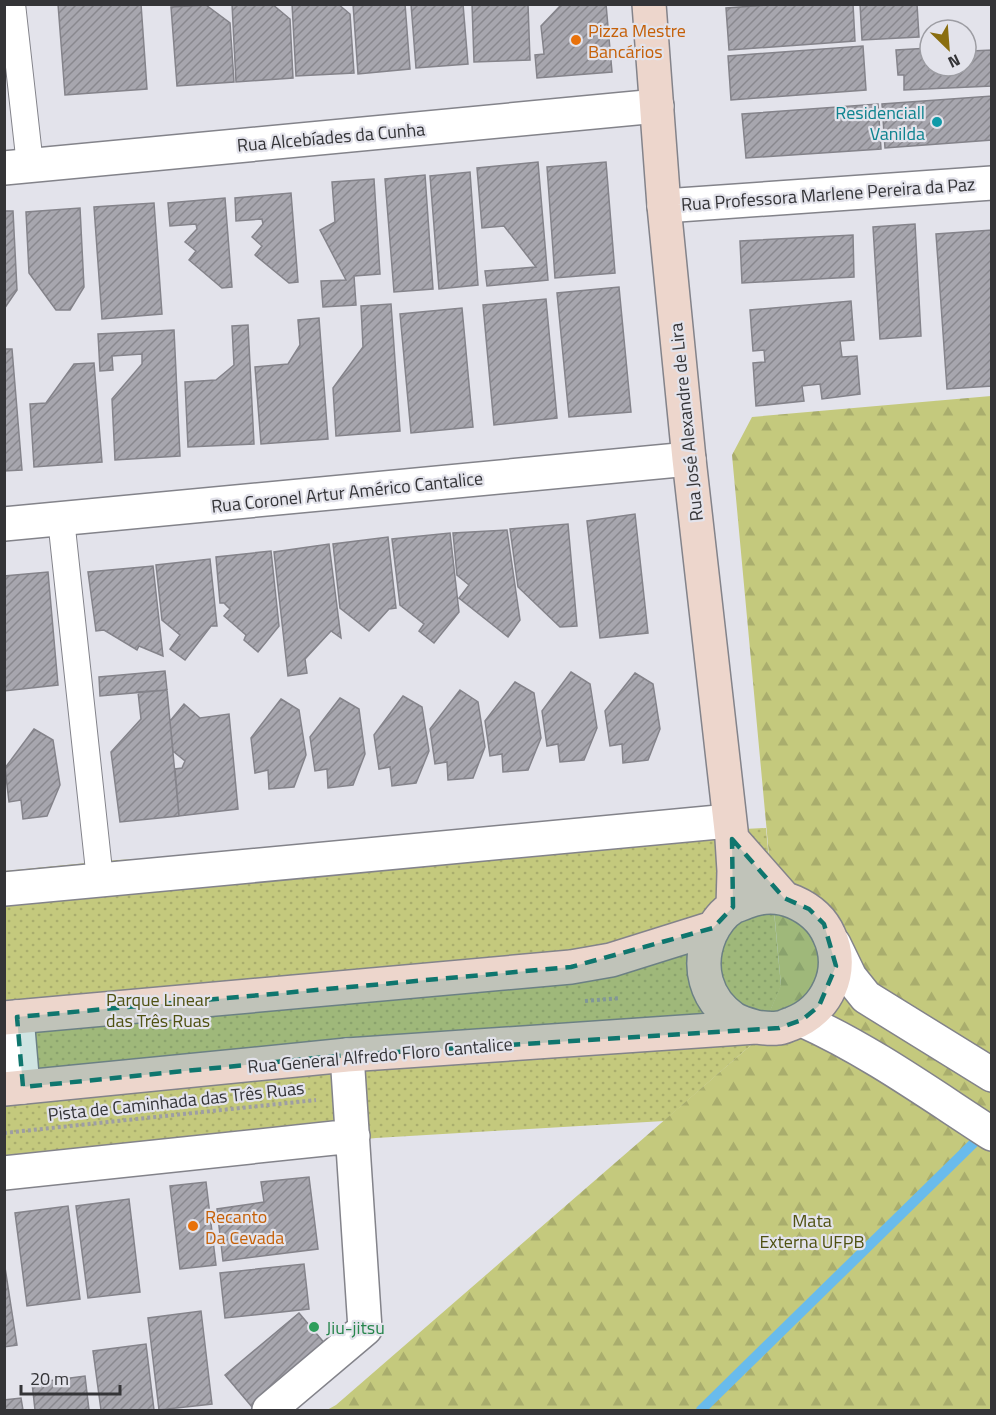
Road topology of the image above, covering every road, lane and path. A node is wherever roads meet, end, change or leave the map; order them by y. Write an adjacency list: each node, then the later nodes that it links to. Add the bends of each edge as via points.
1 (12, 4): 4 (street)
2 (649, 4): 3 (main road, Rua José Alexandre de Lira)
3 (657, 106): 4 (street, Rua Alcebíades da Cunha); 6 (main road, Rua José Alexandre de Lira)
4 (17, 166)
5 (992, 183): 6 (street, Rua Professora Marlene Pereira da Paz)
6 (664, 206): 7 (main road, Rua José Alexandre de Lira)
7 (689, 459): 8 (street, Rua Coronel Artur Américo Cantalice); 10 (main road, Rua José Alexandre de Lira)
8 (61, 519): 9 (street, Rua Coronel Artur Américo Cantalice); 11 (street)
9 (4, 524)
10 (730, 830): 11 (street); 13 (main road); 14 (main road, Rua José Alexandre de Lira, via 734,871)
11 (100, 879): 12 (street)
12 (4, 889)
13 (796, 903): 14 (main road, via 758,897); 15 (main road, via 824,924)
14 (723, 917): 16 (main road, via 611,960 571,968); 18 (main road, Rua General Alfredo Floro Cantalice, via 705,947 703,968 708,988 719,1006 736,1020)
15 (834, 944): 17 (main road, via 836,966 831,987 819,1006); 20 (street, via 850,977 866,997)
16 (11, 1018): 21 (street)
17 (802, 1020): 18 (main road, Rua General Alfredo Floro Cantalice, via 779,1028); 24 (street, via 830,1032)
18 (756, 1027): 19 (main road, Rua General Alfredo Floro Cantalice)
19 (347, 1055): 21 (main road, Rua General Alfredo Floro Cantalice); 22 (street)
20 (992, 1075)
21 (14, 1088)
22 (350, 1096): 23 (path, Pista de Caminhada das Três Ruas); 25 (street)
23 (4, 1133)
24 (992, 1134)
25 (353, 1136): 26 (street); 27 (street, via 365,1329)
26 (4, 1173)
27 (269, 1410)

